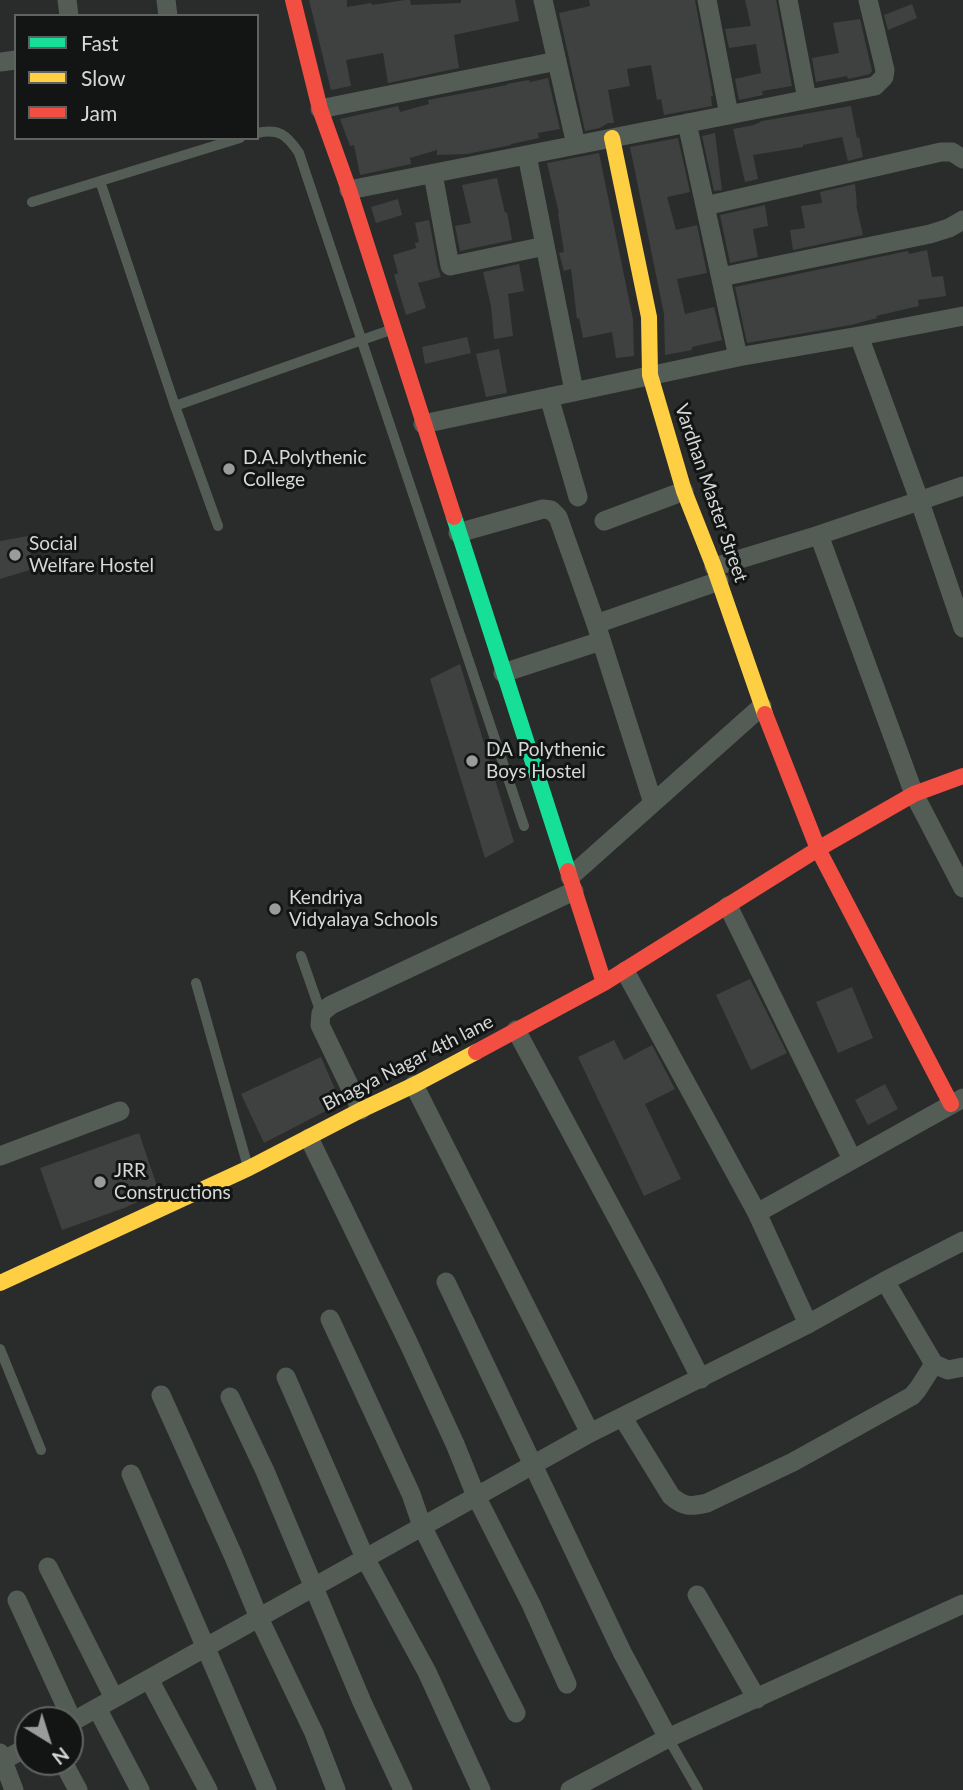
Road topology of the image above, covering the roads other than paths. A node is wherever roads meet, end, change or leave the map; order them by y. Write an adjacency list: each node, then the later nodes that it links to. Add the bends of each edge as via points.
1 (293, 0): 8 (street)
2 (543, 0): 6 (street)
3 (707, 0): 9 (street)
4 (788, 0): 7 (street)
5 (868, 0): 7 (street, via 884,77 874,86)
6 (557, 61): 8 (street); 14 (street)
7 (807, 99): 9 (street)
8 (320, 109): 19 (street)
9 (729, 115): 10 (street)
10 (687, 123): 12 (street); 21 (street)
11 (259, 133): 28 (lane, via 275,131 299,152)
12 (612, 138): 14 (street); 30 (street, Vardhan Master Street, via 649,317)
13 (233, 140): 18 (lane)
14 (576, 145): 15 (street)
15 (527, 155): 17 (street); 23 (street)
16 (963, 159): 21 (street, via 941,152)
17 (433, 174): 19 (street); 23 (street, via 450,266)
18 (100, 181): 20 (lane); 33 (lane)
19 (349, 190): 26 (street)
20 (32, 202)
21 (705, 206): 24 (street)
22 (963, 220): 24 (street, via 930,234)
23 (545, 246): 31 (street)
24 (721, 277): 29 (street)
25 (963, 316): 27 (street)
26 (393, 329): 28 (lane); 34 (street)
27 (859, 336): 29 (street); 38 (street)
28 (361, 341): 33 (lane); 51 (lane)
29 (738, 357): 30 (street)
30 (650, 374): 31 (street); 36 (street, Vardhan Master Street)
31 (574, 391): 32 (street)
32 (549, 397): 34 (street); 37 (street)
33 (175, 405): 40 (lane)
34 (423, 424): 41 (street)
35 (963, 486): 38 (street)
36 (684, 491): 39 (street); 43 (street, Vardhan Master Street)
37 (578, 497)
38 (920, 502): 42 (street); 44 (street)
39 (604, 521)
40 (218, 526)
41 (458, 533): 45 (street, via 551,510 558,517); 46 (street)
42 (819, 535): 43 (street); 49 (street)
43 (716, 574): 45 (street); 47 (street, Vardhan Master Street)
44 (963, 628)
45 (598, 632): 46 (street); 50 (street)
46 (503, 673): 53 (street)
47 (762, 706): 50 (street); 52 (street, Vardhan Master Street)
48 (963, 776): 49 (street, Bhagya Nagar 4th lane)
49 (914, 794): 52 (street, Bhagya Nagar 4th lane); 54 (street)
50 (653, 803): 53 (street)
51 (524, 826)
52 (818, 849): 55 (street, Bhagya Nagar 4th lane); 63 (street, Vardhan Master Street)
53 (572, 884): 59 (street); 60 (street)
54 (963, 888)
55 (728, 906): 57 (street, Bhagya Nagar 4th lane); 68 (street)
56 (301, 956): 60 (lane)
57 (625, 971): 59 (street, Bhagya Nagar 4th lane); 70 (street)
58 (196, 983): 69 (lane)
59 (604, 983): 61 (street, Bhagya Nagar 4th lane)
60 (321, 1013): 64 (street, via 320,1025)
61 (516, 1030): 62 (street, Bhagya Nagar 4th lane); 81 (street)
62 (414, 1085): 64 (street, Bhagya Nagar 4th lane); 85 (street)
63 (957, 1101): 68 (street)
64 (361, 1110): 66 (street, Bhagya Nagar 4th lane)
65 (120, 1111): 67 (street)
66 (309, 1138): 69 (street, Bhagya Nagar 4th lane); 89 (street)
67 (0, 1156)
68 (852, 1160): 70 (street)
69 (248, 1168): 74 (street, Bhagya Nagar 4th lane)
70 (757, 1213): 76 (street)
71 (963, 1241): 72 (street)
72 (885, 1281): 76 (street); 78 (street)
73 (446, 1282): 87 (street)
74 (0, 1283)
75 (330, 1319): 90 (street)
76 (808, 1324): 81 (street)
77 (0, 1349): 86 (lane)
78 (934, 1364): 79 (street, via 948,1370); 84 (street, via 912,1396 793,1462 694,1506 671,1496)
79 (963, 1367)
80 (286, 1377): 91 (street)
81 (701, 1379): 84 (street)
82 (161, 1395): 97 (street)
83 (230, 1397): 93 (street)
84 (623, 1418): 85 (street)
85 (590, 1433): 87 (street)
86 (41, 1450)
87 (532, 1465): 89 (street); 107 (street)
88 (131, 1474): 98 (street)
89 (476, 1496): 90 (street); 100 (street)
90 (422, 1526): 91 (street); 105 (street)
91 (365, 1558): 93 (street); 109 (street, via 427,1672)
92 (48, 1567): 101 (street)
93 (313, 1587): 97 (street); 115 (street)
94 (697, 1595): 102 (street)
95 (17, 1600): 103 (street)
96 (963, 1604): 102 (street)
97 (259, 1618): 98 (street); 114 (street)
98 (205, 1648): 99 (street); 113 (street)
99 (149, 1679): 101 (street); 112 (street)
100 (567, 1684)
101 (114, 1698): 104 (street)
102 (757, 1699): 107 (street)
103 (64, 1706)
104 (97, 1708): 106 (street); 111 (street)
105 (516, 1713)
106 (84, 1715)
107 (668, 1738): 116 (street); 117 (lane)
108 (1, 1759): 110 (street)
109 (478, 1789)
110 (14, 1790)
111 (140, 1790)
112 (208, 1790)
113 (267, 1790)
114 (337, 1790)
115 (403, 1790)
116 (570, 1790)
117 (698, 1790)

